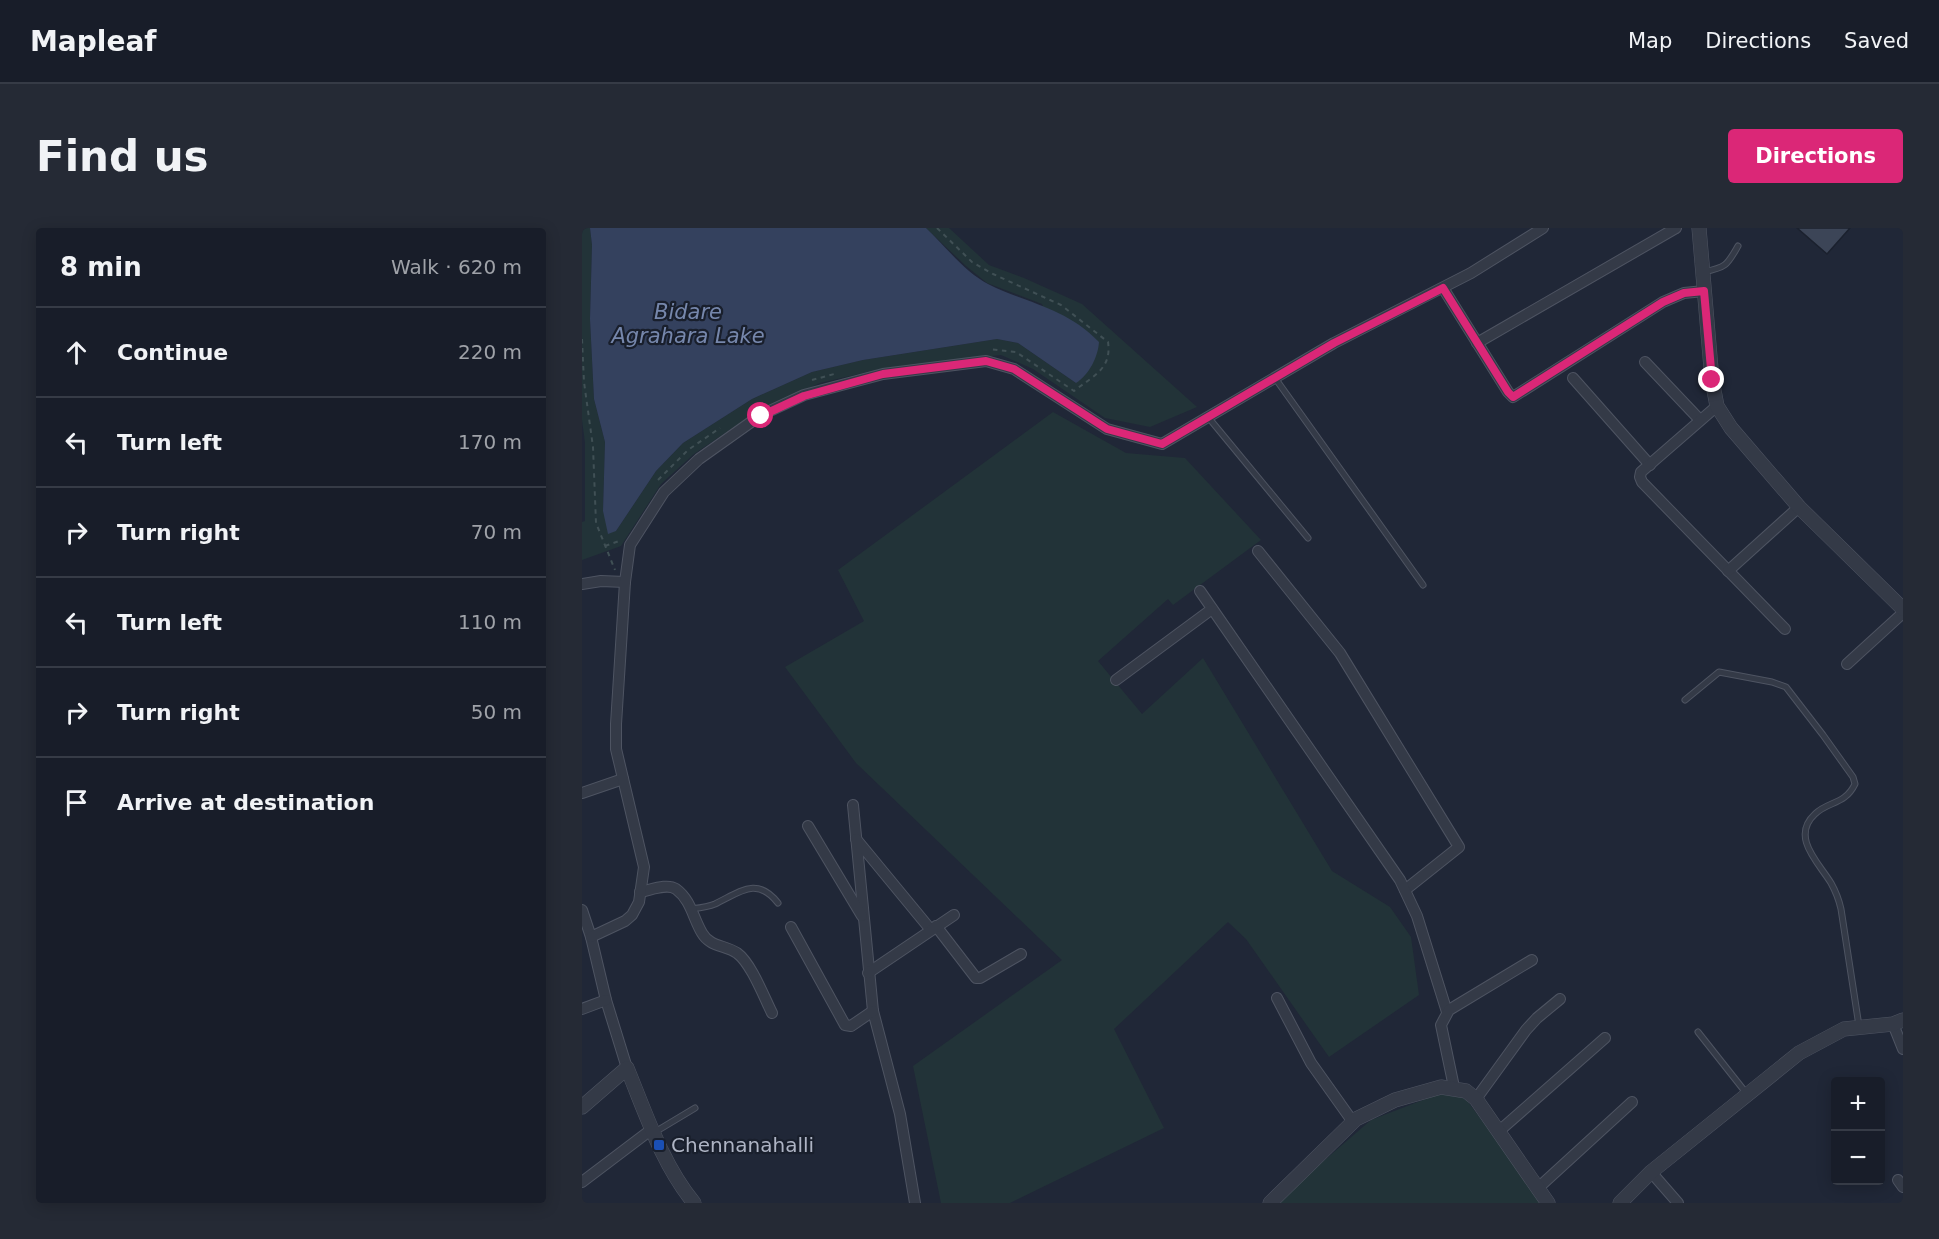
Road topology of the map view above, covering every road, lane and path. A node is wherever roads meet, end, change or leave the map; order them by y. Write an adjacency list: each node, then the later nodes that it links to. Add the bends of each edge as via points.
1 (1543, 228): 6 (street)
2 (1676, 228): 9 (street)
3 (1699, 228): 5 (street)
4 (1738, 246): 5 (lane, via 1728,263)
5 (1703, 273): 7 (street)
6 (1443, 288): 9 (street); 11 (street)
7 (1704, 291): 9 (street, via 1684,293 1663,302 1513,397); 13 (street)
8 (582, 339): 21 (path, via 596,523)
9 (1477, 343)
10 (1645, 362): 15 (street)
11 (1275, 378): 14 (street); 23 (lane)
12 (1573, 378): 16 (street)
13 (1717, 406): 15 (street); 17 (street)
14 (1208, 417): 18 (lane); 21 (street, via 1162,444 1107,429 1014,369 986,361 883,374 816,392 761,416 699,459 664,492 630,545)
15 (1700, 420): 16 (street)
16 (1650, 465): 20 (street, via 1641,472 1642,482)
17 (1799, 507): 20 (street); 26 (street)
18 (1308, 538)
19 (1258, 551): 36 (street, via 1340,653 1459,846)
20 (1728, 571): 27 (street)
21 (622, 582): 22 (street); 31 (street, via 616,749)
22 (582, 584)
23 (1423, 585)
24 (1200, 591): 25 (street)
25 (1212, 609): 29 (street); 36 (street)
26 (1903, 611): 28 (street)
27 (1785, 629)
28 (1847, 664)
29 (1116, 680)
30 (1685, 700): 58 (lane, via 1719,672 1786,687 1853,777 1851,793 1816,812 1805,831 1813,858 1837,894)
31 (623, 779): 32 (street); 37 (street, via 644,867)
32 (582, 793)
33 (853, 805): 35 (street)
34 (808, 826): 42 (street)
35 (856, 838): 42 (street); 45 (street)
36 (1405, 890): 55 (street)
37 (640, 892): 39 (street, via 675,888); 46 (street, via 632,915)
38 (778, 903): 39 (lane, via 770,893 753,887 713,905)
39 (692, 909): 56 (street, via 709,941 736,953 746,963)
40 (582, 910): 43 (street)
41 (954, 915): 45 (street)
42 (864, 920): 49 (street)
43 (584, 925): 46 (street)
44 (791, 927): 54 (street, via 845,1025 851,1026)
45 (934, 928): 47 (street, via 976,978); 49 (street)
46 (591, 937): 52 (street)
47 (1021, 954)
48 (1532, 960): 55 (street)
49 (868, 973): 54 (street)
50 (1277, 998): 69 (street, via 1311,1063)
51 (1560, 999): 65 (street, via 1526,1030)
52 (606, 1000): 53 (street); 62 (street)
53 (582, 1009)
54 (873, 1011): 76 (street, via 900,1114)
55 (1447, 1012): 63 (street, via 1441,1025)
56 (772, 1013)
57 (1898, 1022): 58 (street); 61 (street)
58 (1859, 1026): 64 (street, via 1844,1029 1799,1053)
59 (1698, 1032): 64 (lane)
60 (1605, 1038): 71 (street)
61 (1903, 1048)
62 (627, 1068): 67 (street); 70 (street)
63 (1454, 1087): 65 (street, via 1466,1090); 69 (street, via 1395,1100)
64 (1748, 1094): 72 (street)
65 (1476, 1099): 71 (street)
66 (1632, 1102): 74 (street)
67 (582, 1107)
68 (695, 1108): 70 (lane)
69 (1353, 1122): 77 (street)
70 (653, 1131): 73 (street); 75 (street, via 678,1184)
71 (1498, 1132): 74 (street)
72 (1651, 1172): 79 (street); 80 (street)
73 (582, 1182)
74 (1538, 1188): 78 (street)
75 (694, 1203)
76 (915, 1203)
77 (1270, 1203)
78 (1548, 1203)
79 (1620, 1203)
80 (1678, 1203)

